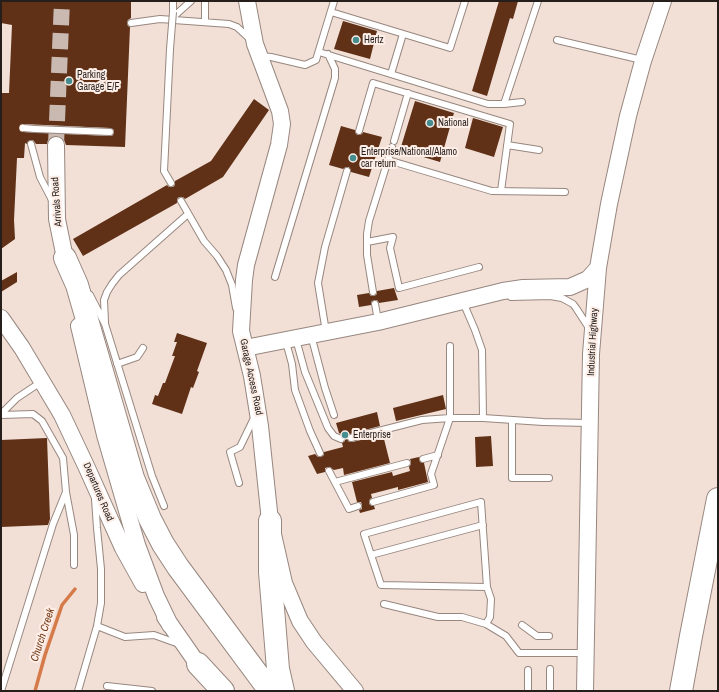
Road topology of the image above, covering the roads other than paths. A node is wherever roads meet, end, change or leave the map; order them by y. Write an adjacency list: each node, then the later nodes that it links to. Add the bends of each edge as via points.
1 (173, 1): 10 (lane)
2 (191, 1): 10 (lane)
3 (205, 1): 11 (lane)
4 (247, 1): 15 (street, Garage Access Road)
5 (334, 1): 9 (lane)
6 (465, 1): 13 (lane, via 450,48)
7 (538, 1): 22 (lane)
8 (663, 1): 18 (street, Industrial Highway)
9 (331, 12): 13 (lane); 16 (lane)
10 (172, 15): 32 (lane, bridge, via 164,171)
11 (205, 22): 12 (lane, via 160,19); 15 (lane, via 233,25 241,30)
12 (131, 23)
13 (403, 34): 19 (lane)
14 (557, 40): 18 (lane)
15 (257, 50): 16 (lane, via 265,56 305,65 316,60); 49 (street, Garage Access Road, via 280,112 282,132 246,265)
16 (319, 52): 17 (lane)
17 (328, 54): 19 (lane); 42 (lane, via 335,69 335,78)
18 (643, 60): 41 (street, Industrial Highway, via 621,142)
19 (391, 74): 22 (lane, via 488,104)
20 (408, 93): 24 (lane, via 373,83); 28 (lane, via 510,124); 30 (lane)
21 (522, 102): 22 (lane)
22 (504, 104)
23 (23, 128): 25 (lane, bridge)
24 (359, 131)
25 (110, 132)
26 (31, 144): 36 (lane, via 42,182)
27 (56, 145): 36 (street, Arrivals Road)
28 (507, 145): 29 (lane); 33 (lane)
29 (539, 150)
30 (388, 160): 33 (lane, via 486,190); 38 (lane, via 369,221)
31 (347, 171): 50 (lane, via 325,247)
32 (171, 183)
33 (502, 192): 34 (lane)
34 (566, 192)
35 (181, 201): 37 (lane)
36 (56, 207): 39 (street, Arrivals Road)
37 (188, 214): 48 (lane, via 112,284 104,300); 49 (lane, via 228,275)
38 (367, 242): 40 (lane, via 393,237 390,248 399,288); 43 (lane)
39 (65, 258): 48 (lane, via 89,293); 87 (street, Arrivals Road, via 109,451 144,566); 102 (highway, via 77,285 133,478 150,519 178,567)
40 (479, 267)
41 (598, 268): 44 (street, via 588,279 570,287 523,288); 51 (street, Industrial Highway)
42 (275, 277)
43 (373, 292)
44 (469, 299): 47 (street); 51 (lane, via 550,296 562,298 573,304); 61 (lane, via 482,350)
45 (375, 304): 47 (lane)
46 (1, 318): 56 (street, Departures Road)
47 (378, 322): 50 (street)
48 (105, 324): 55 (lane)
49 (241, 331): 54 (street, Garage Access Road)
50 (305, 336): 54 (street); 59 (lane); 65 (lane, via 305,372 326,424 332,434); 66 (lane, via 292,364 295,390)
51 (592, 336): 63 (street, Industrial Highway)
52 (450, 346): 60 (lane)
53 (143, 348): 55 (lane, via 137,357)
54 (245, 348): 57 (street, Garage Access Road)
55 (117, 364): 78 (lane)
56 (43, 381): 58 (lane, via 17,398); 74 (street, Departures Road)
57 (258, 409): 73 (lane, via 240,448 230,452); 80 (street, Garage Access Road)
58 (1, 415): 75 (lane, via 33,414 42,421 63,458)
59 (334, 415)
60 (450, 418): 61 (lane); 64 (lane, via 422,420); 67 (lane)
61 (483, 418): 62 (lane)
62 (512, 420): 63 (lane); 71 (lane, via 512,478)
63 (589, 423): 92 (street, Industrial Highway)
64 (351, 438)
65 (341, 439)
66 (320, 453)
67 (438, 455): 68 (lane); 77 (lane, via 431,474 434,485)
68 (423, 459)
69 (407, 463): 72 (lane)
70 (329, 471): 72 (lane)
71 (549, 478)
72 (335, 482): 79 (lane, via 349,509)
73 (239, 483)
74 (95, 485): 87 (street, Departures Road, via 131,564); 89 (lane, via 102,581)
75 (66, 492): 83 (lane, via 74,535); 97 (lane, via 53,524)
76 (718, 499): 108 (highway)
77 (373, 502)
78 (164, 506)
79 (358, 506)
80 (270, 521): 103 (highway, via 270,572 278,669); 104 (street, Garage Access Road, via 284,583 297,616 314,642)
81 (483, 525): 82 (lane); 82 (lane, via 481,502 364,534); 84 (lane)
82 (371, 556): 84 (lane, via 381,585)
83 (74, 566)
84 (487, 587): 86 (lane, via 491,599 490,617)
85 (384, 604): 86 (lane, via 438,617 462,617)
86 (486, 624): 92 (lane, via 506,636 519,653)
87 (170, 625): 91 (street, Departures Road)
88 (522, 625): 90 (lane, via 537,636)
89 (97, 626): 91 (lane, via 125,637 149,635); 98 (lane)
90 (549, 636)
91 (185, 646): 93 (street, Departures Road)
92 (585, 654): 107 (street, Industrial Highway)
93 (198, 664): 100 (street, Departures Road); 101 (highway)
94 (550, 669): 106 (lane)
95 (528, 670): 105 (lane)
96 (107, 686): 99 (lane)
97 (1, 691)
98 (78, 691)
99 (152, 691)
100 (216, 691)
101 (223, 691)
102 (270, 691)
103 (283, 691)
104 (355, 691)
105 (528, 691)
106 (550, 691)
107 (585, 691)
108 (681, 691)

